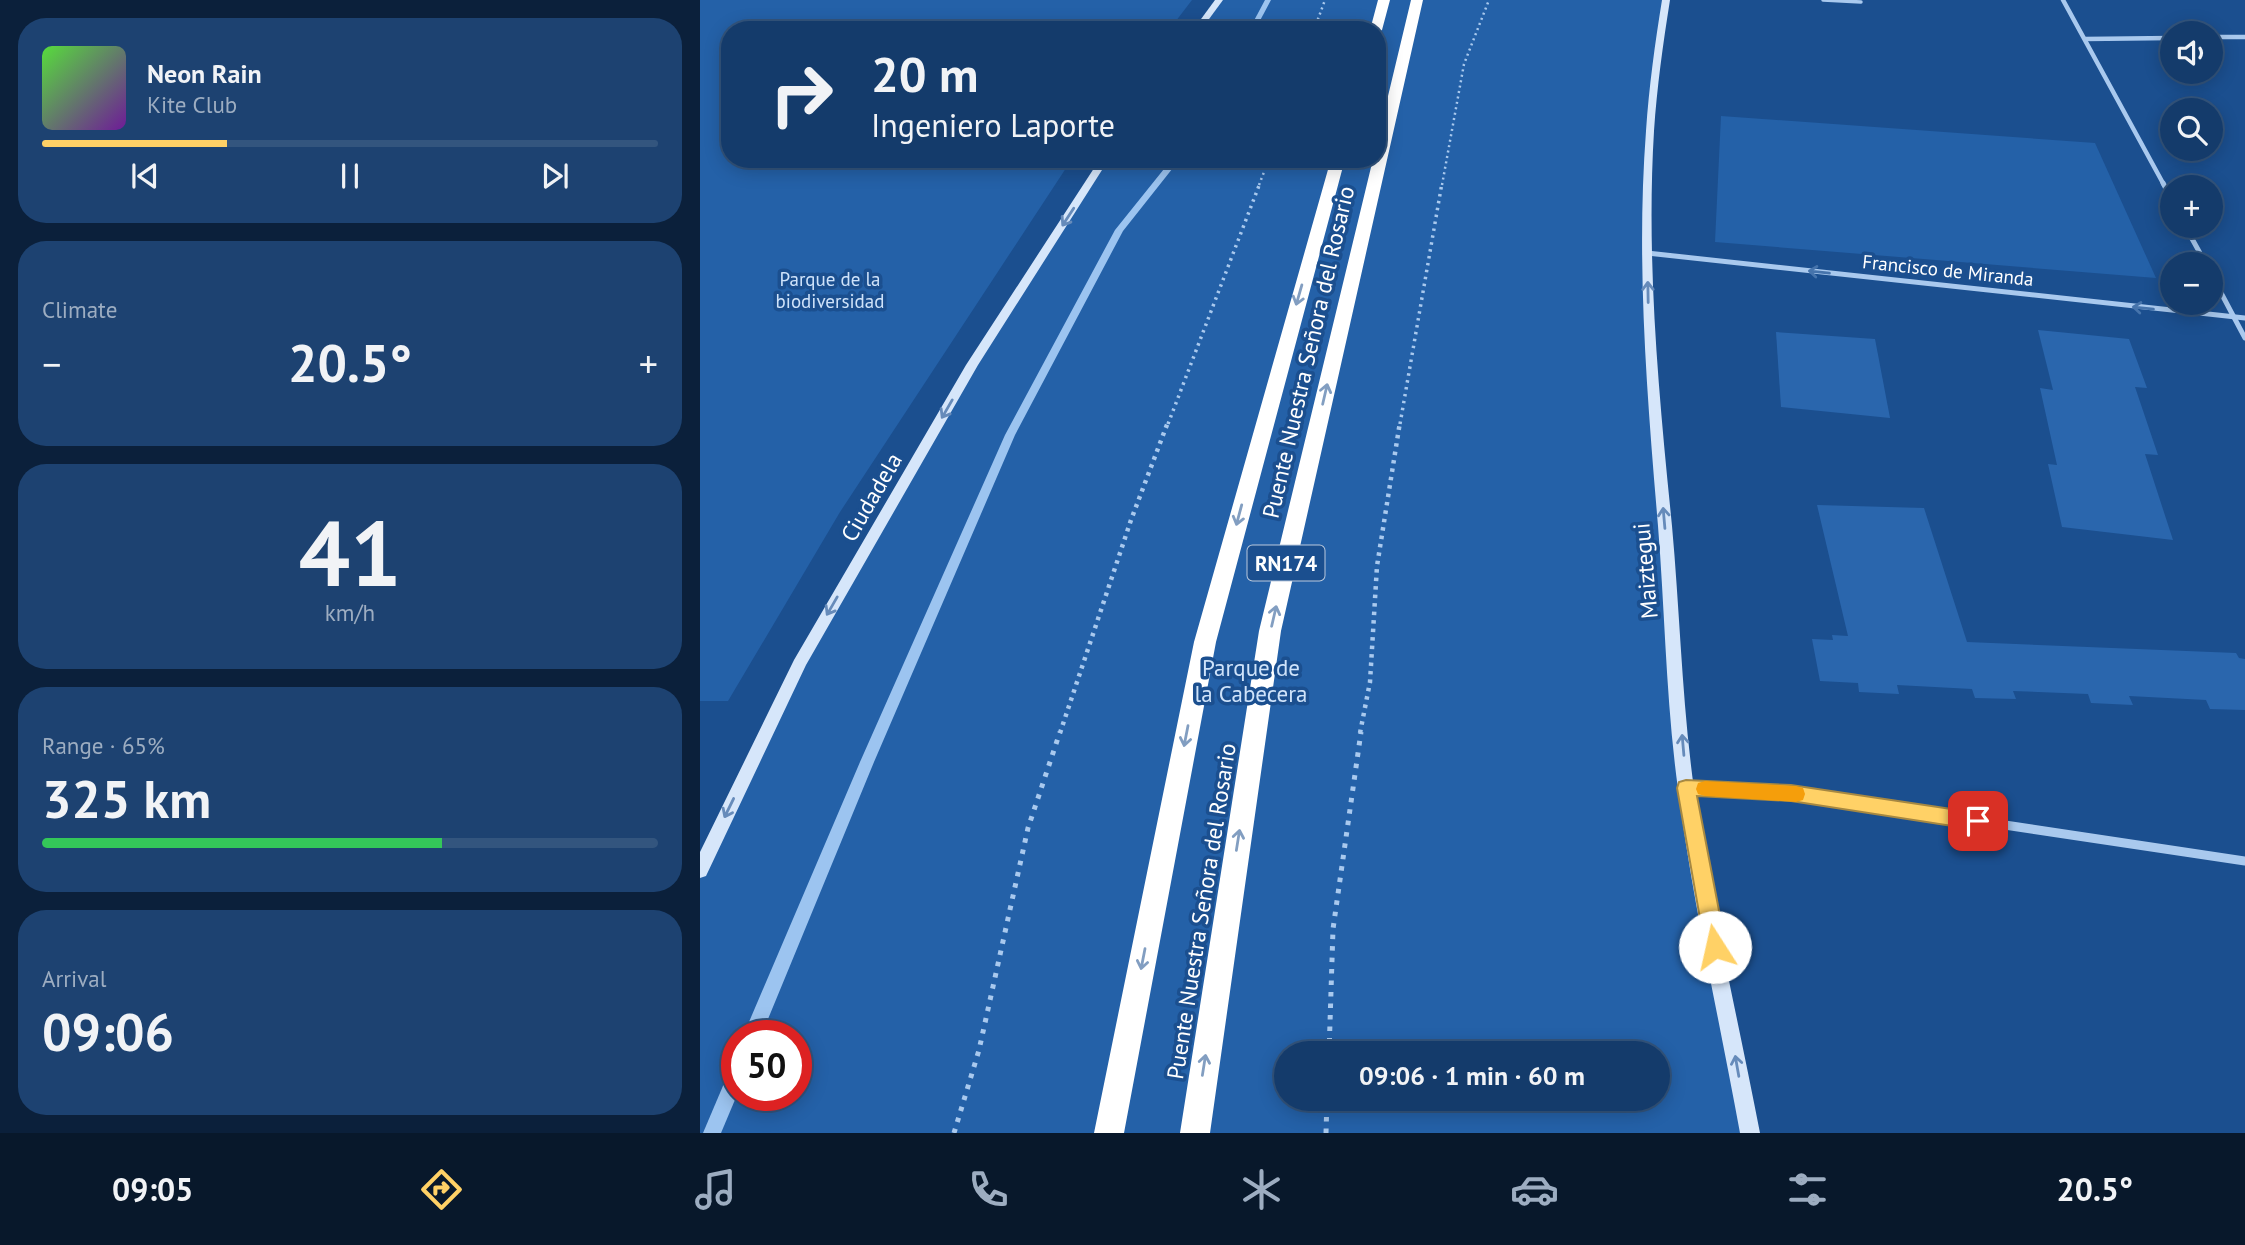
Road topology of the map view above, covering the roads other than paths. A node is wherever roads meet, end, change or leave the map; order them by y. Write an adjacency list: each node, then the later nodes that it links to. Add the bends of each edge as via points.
1 (1219, 0): 8 (main road)
2 (1384, 0): 9 (highway)
3 (1417, 0): 14 (highway, Puente Nuestra Señora del Rosario / RN174, one-way to 3)
4 (1666, 0): 19 (main road, Maiztegui, via 1653,102)
5 (1823, 0): 7 (lane)
6 (2063, 0): 13 (street)
7 (1861, 2)
8 (1204, 21)
9 (1378, 21)
10 (2223, 37): 11 (street)
11 (2245, 37)
12 (2160, 38): 13 (street)
13 (2085, 39): 18 (street)
14 (1386, 133)
15 (1099, 168): 26 (main road, Ciudadela, one-way to 26, via 972,365 799,664)
16 (1336, 168): 27 (highway, Puente Nuestra Señora del Rosario / RN174, one-way to 27, via 1205,642)
17 (1378, 168): 28 (highway, Puente Nuestra Señora del Rosario / RN174, one-way to 17, via 1270,631)
18 (2160, 178)
19 (1647, 253): 21 (street, Francisco de Miranda, one-way to 19); 24 (main road, Maiztegui, one-way to 19, via 1650,377)
20 (2223, 296): 21 (street)
21 (2235, 318): 22 (street, Francisco de Miranda); 23 (street)
22 (2245, 318)
23 (2245, 338)
24 (1686, 788): 25 (street, via 1791,793); 29 (main road, Maiztegui, one-way to 24)
25 (2245, 862)
26 (700, 870)
27 (1109, 1133)
28 (1195, 1133)
29 (1750, 1133)

